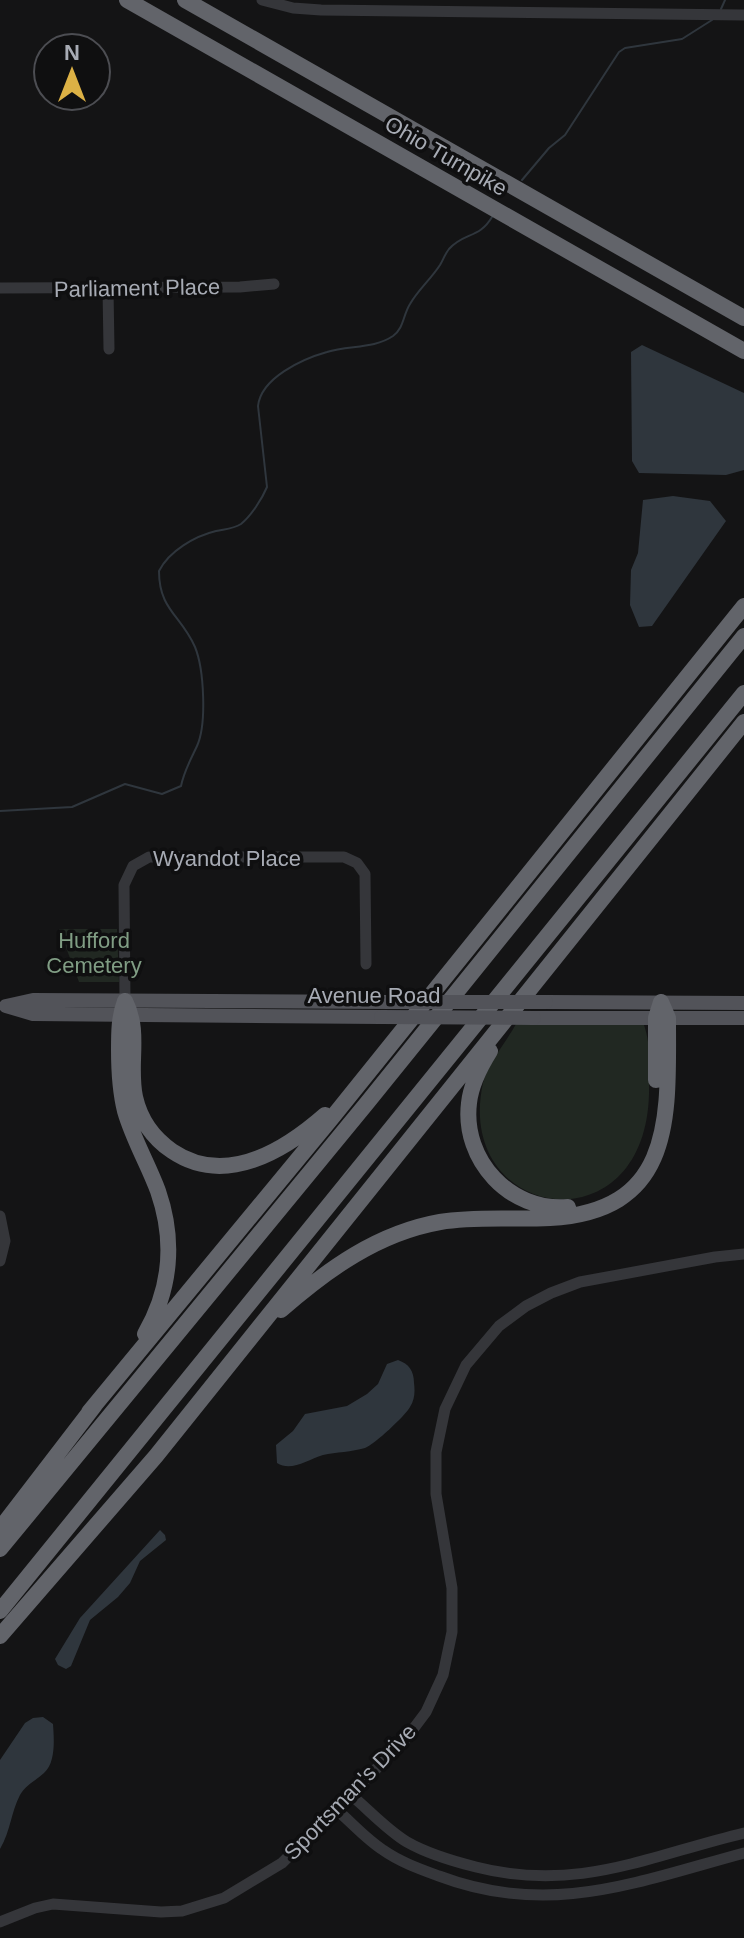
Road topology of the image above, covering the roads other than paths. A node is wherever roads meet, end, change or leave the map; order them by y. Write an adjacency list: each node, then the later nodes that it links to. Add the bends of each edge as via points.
1 (127, 0): 10 (highway, Ohio Turnpike)
2 (185, 0): 8 (highway, Ohio Turnpike)
3 (262, 0): 4 (street, via 319,10)
4 (739, 15)
5 (274, 284): 7 (street, Parliament Place)
6 (0, 288): 7 (street, Parliament Place)
7 (108, 289): 9 (street)
8 (744, 318)
9 (109, 349)
10 (744, 351)
11 (744, 606): 22 (highway)
12 (744, 636): 29 (highway)
13 (744, 693): 30 (highway)
14 (744, 722): 16 (highway)
15 (366, 964): 19 (street, Wyandot Place, via 365,874 352,860 149,857 133,866 124,885)
16 (545, 971): 20 (highway, via 483,1063 469,1103 471,1139 481,1161 505,1189 526,1201 561,1208 595,1202 616,1191 641,1164 655,1119); 26 (highway)
17 (744, 1003): 20 (main road, Avenue Road)
18 (3, 1006): 19 (main road, Avenue Road, via 33,1000)
19 (126, 1012): 20 (main road, Avenue Road, bridge, via 534,1018); 20 (main road, Avenue Road, bridge, via 546,1002); 22 (highway, via 140,1112 160,1142 190,1161 225,1166 261,1158 311,1127); 27 (highway, via 122,1095 163,1209 169,1262 162,1298 147,1331)
20 (662, 1013): 21 (main road, Avenue Road); 26 (highway, via 664,1130 651,1164 628,1192 573,1216 462,1219 392,1235 329,1270)
21 (744, 1018)
22 (359, 1084): 27 (highway)
23 (0, 1216): 25 (street, via 5,1241)
24 (744, 1254): 32 (street, Sportsman's Drive, via 580,1282 551,1293 499,1326 466,1365 442,1420 435,1474 452,1588 446,1665 417,1726)
25 (0, 1261)
26 (239, 1349): 31 (highway, via 156,1456)
27 (89, 1412): 28 (highway)
28 (0, 1529)
29 (0, 1549)
30 (0, 1611)
31 (0, 1636)
32 (351, 1795): 33 (street, Sportsman's Drive); 34 (street, via 406,1841 432,1853 529,1877 575,1877 615,1869)
33 (337, 1810): 35 (street, via 383,1850 415,1867 456,1882 532,1896 597,1892); 36 (street, Sportsman's Drive, via 282,1863 246,1887 201,1906 161,1912 53,1904)
34 (744, 1833)
35 (744, 1853)
36 (0, 1922)

